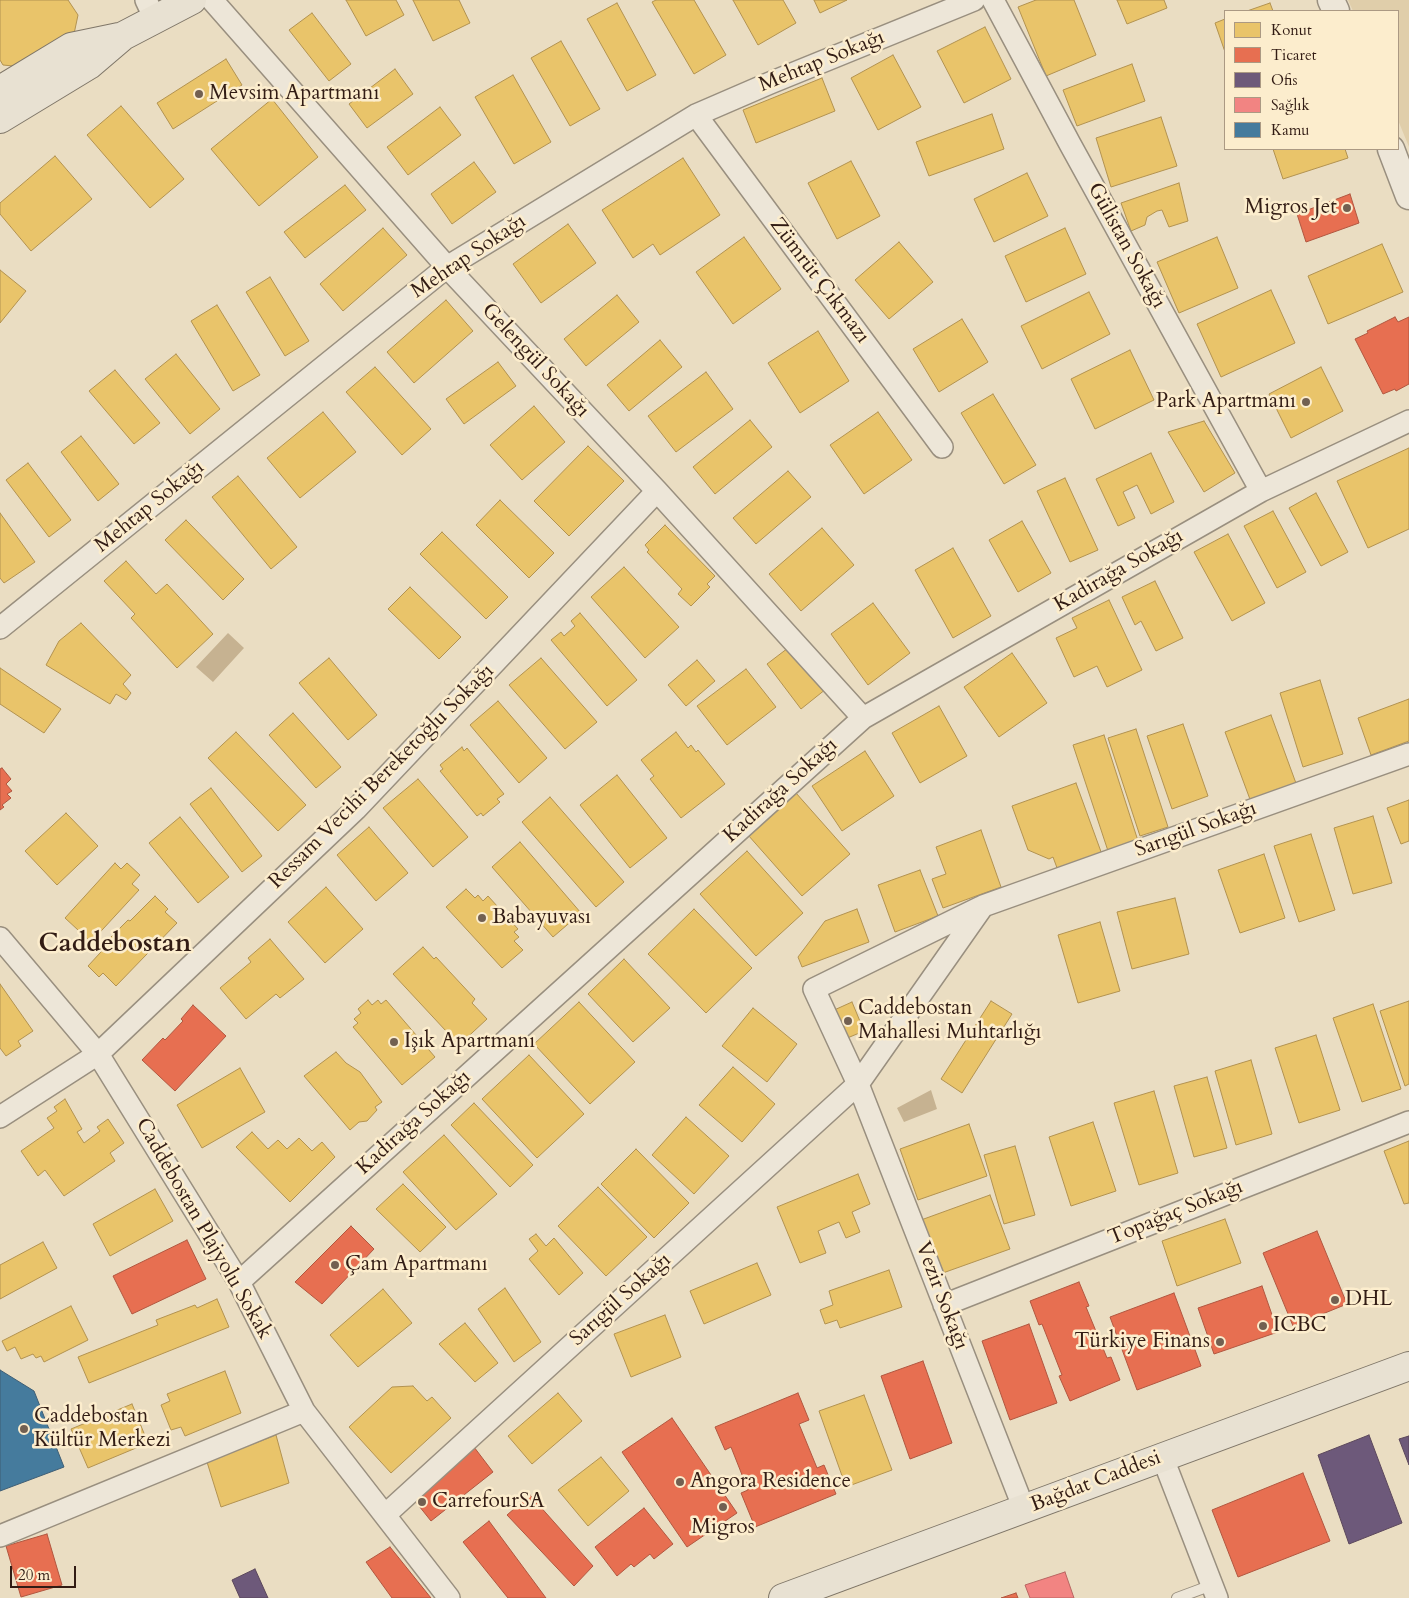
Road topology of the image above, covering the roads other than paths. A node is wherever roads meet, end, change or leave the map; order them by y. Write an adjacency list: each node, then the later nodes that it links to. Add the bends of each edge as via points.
1 (192, 0): 5 (main road)
2 (212, 0): 12 (street, Gelengül Sokağı)
3 (974, 0): 8 (street, Mehtap Sokağı)
4 (994, 0): 16 (street, Gülistan Sokağı)
5 (151, 10): 6 (main road)
6 (123, 36): 7 (main road, via 71,47); 9 (main road, via 89,65)
7 (0, 90)
8 (696, 115): 12 (street, Mehtap Sokağı); 14 (street, Zümrüt Çıkmazı)
9 (0, 120)
10 (1391, 150): 11 (street)
11 (1409, 196)
12 (447, 267): 15 (street, Gelengül Sokağı); 17 (street, Mehtap Sokağı)
13 (1409, 421): 16 (street, Kadirağa Sokağı)
14 (942, 447)
15 (657, 491): 18 (street, Gelengül Sokağı); 22 (street, Ressam Vecihi Bereketoğlu Sokağı, via 356,809)
16 (1261, 491): 18 (street, Kadirağa Sokağı)
17 (0, 628)
18 (863, 718): 26 (street, Kadirağa Sokağı)
19 (1409, 754): 20 (street, Sarıgül Sokağı)
20 (983, 906): 23 (street, Sarıgül Sokağı); 23 (street, Sarıgül Sokağı, via 814,989)
21 (0, 938): 22 (street, Caddebostan Plajyolu Sokak)
22 (98, 1054): 24 (street, Ressam Vecihi Bereketoğlu Sokağı); 26 (street, Caddebostan Plajyolu Sokak)
23 (858, 1084): 27 (street, Vezir Sokağı); 32 (street, Sarıgül Sokağı)
24 (0, 1117)
25 (1409, 1122): 27 (street, Topağaç Sokağı)
26 (239, 1282): 29 (street, Caddebostan Plajyolu Sokak)
27 (944, 1305): 31 (street, Vezir Sokağı)
28 (1409, 1366): 30 (main road, Bağdat Caddesi)
29 (304, 1411): 32 (street, Caddebostan Plajyolu Sokak); 33 (street)
30 (1162, 1456): 31 (main road, Bağdat Caddesi); 34 (street)
31 (1024, 1509): 36 (main road, Bağdat Caddesi)
32 (385, 1515): 35 (street, Caddebostan Plajyolu Sokak)
33 (0, 1536)
34 (1214, 1591): 37 (lane)
35 (449, 1598)
36 (782, 1598)
37 (1177, 1598)

